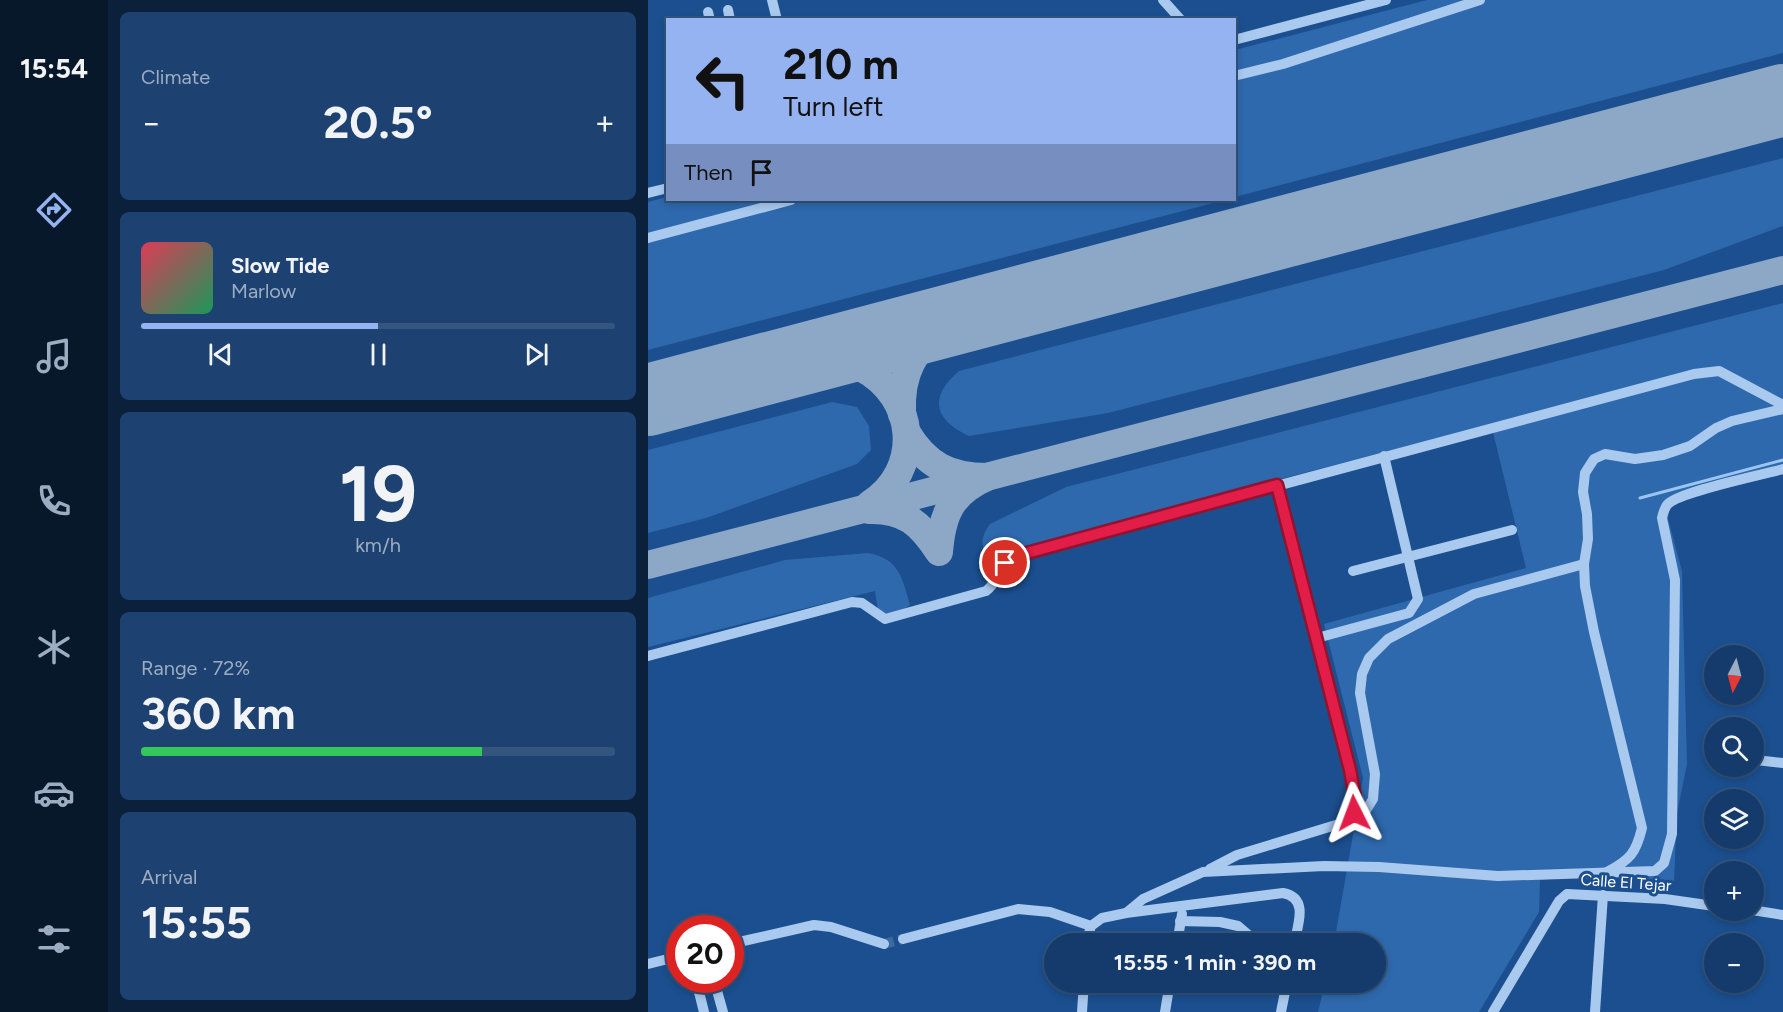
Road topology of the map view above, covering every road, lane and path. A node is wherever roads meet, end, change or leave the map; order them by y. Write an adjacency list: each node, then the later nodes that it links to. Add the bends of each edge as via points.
1 (772, 0): 5 (street)
2 (1163, 0): 6 (street)
3 (1386, 0): 7 (street)
4 (1480, 0): 8 (street)
5 (776, 18)
6 (1179, 18)
7 (1236, 39)
8 (1236, 76)
9 (666, 189): 10 (street)
10 (648, 194)
11 (787, 201): 12 (street)
12 (648, 238)
13 (1783, 407): 14 (street, via 1732,376 1709,370); 19 (street, via 1732,420 1690,446 1663,455 1635,459 1605,454 1594,459 1585,472 1583,492 1587,514)
14 (1384, 456): 16 (street); 18 (street)
15 (1783, 469): 27 (street, via 1694,493 1668,504 1664,511 1662,518 1675,580 1670,843 1664,863 1655,871)
16 (1277, 485): 21 (street); 22 (street, via 1012,557 986,591 885,619 862,603 852,602)
17 (1512, 530): 18 (street)
18 (1407, 557): 20 (street); 21 (street, via 1418,599 1409,614)
19 (1584, 564): 25 (street, via 1474,594 1388,639 1369,657 1360,693 1375,774 1373,799 1365,812); 27 (street, via 1594,632 1642,828 1637,848 1625,862)
20 (1353, 571)
21 (1317, 638): 25 (street, via 1354,793 1354,813)
22 (648, 656)
23 (1764, 761): 24 (street)
24 (1783, 763)
25 (1349, 821): 26 (street, via 1237,855)
26 (1203, 872): 27 (street, via 1324,866 1498,876); 32 (street, via 1143,899)
27 (1604, 873)
28 (1603, 895): 30 (street, Calle El Tejar); 55 (street, Calle El Tejar, via 1567,894 1559,901); 56 (street)
29 (1183, 905): 32 (street); 34 (street); 39 (street, via 1292,895 1301,910)
30 (1704, 905)
31 (1764, 912): 33 (street)
32 (1126, 913): 35 (street, via 1102,918)
33 (1783, 915)
34 (1180, 921): 37 (street); 38 (street, via 1220,922 1238,926)
35 (1091, 926): 36 (street); 40 (street, via 1050,912 1018,909)
36 (1089, 933)
37 (1178, 933)
38 (1246, 933)
39 (1296, 933)
40 (903, 939)
41 (744, 941): 42 (street, via 814,925)
42 (884, 944)
43 (666, 960): 44 (street)
44 (648, 964)
45 (699, 993): 50 (street)
46 (718, 993): 51 (street)
47 (1083, 993): 52 (street)
48 (1168, 993): 53 (street)
49 (1285, 993): 54 (street)
50 (704, 1012)
51 (723, 1012)
52 (1082, 1012)
53 (1165, 1012)
54 (1281, 1012)
55 (1493, 1012)
56 (1595, 1012)

